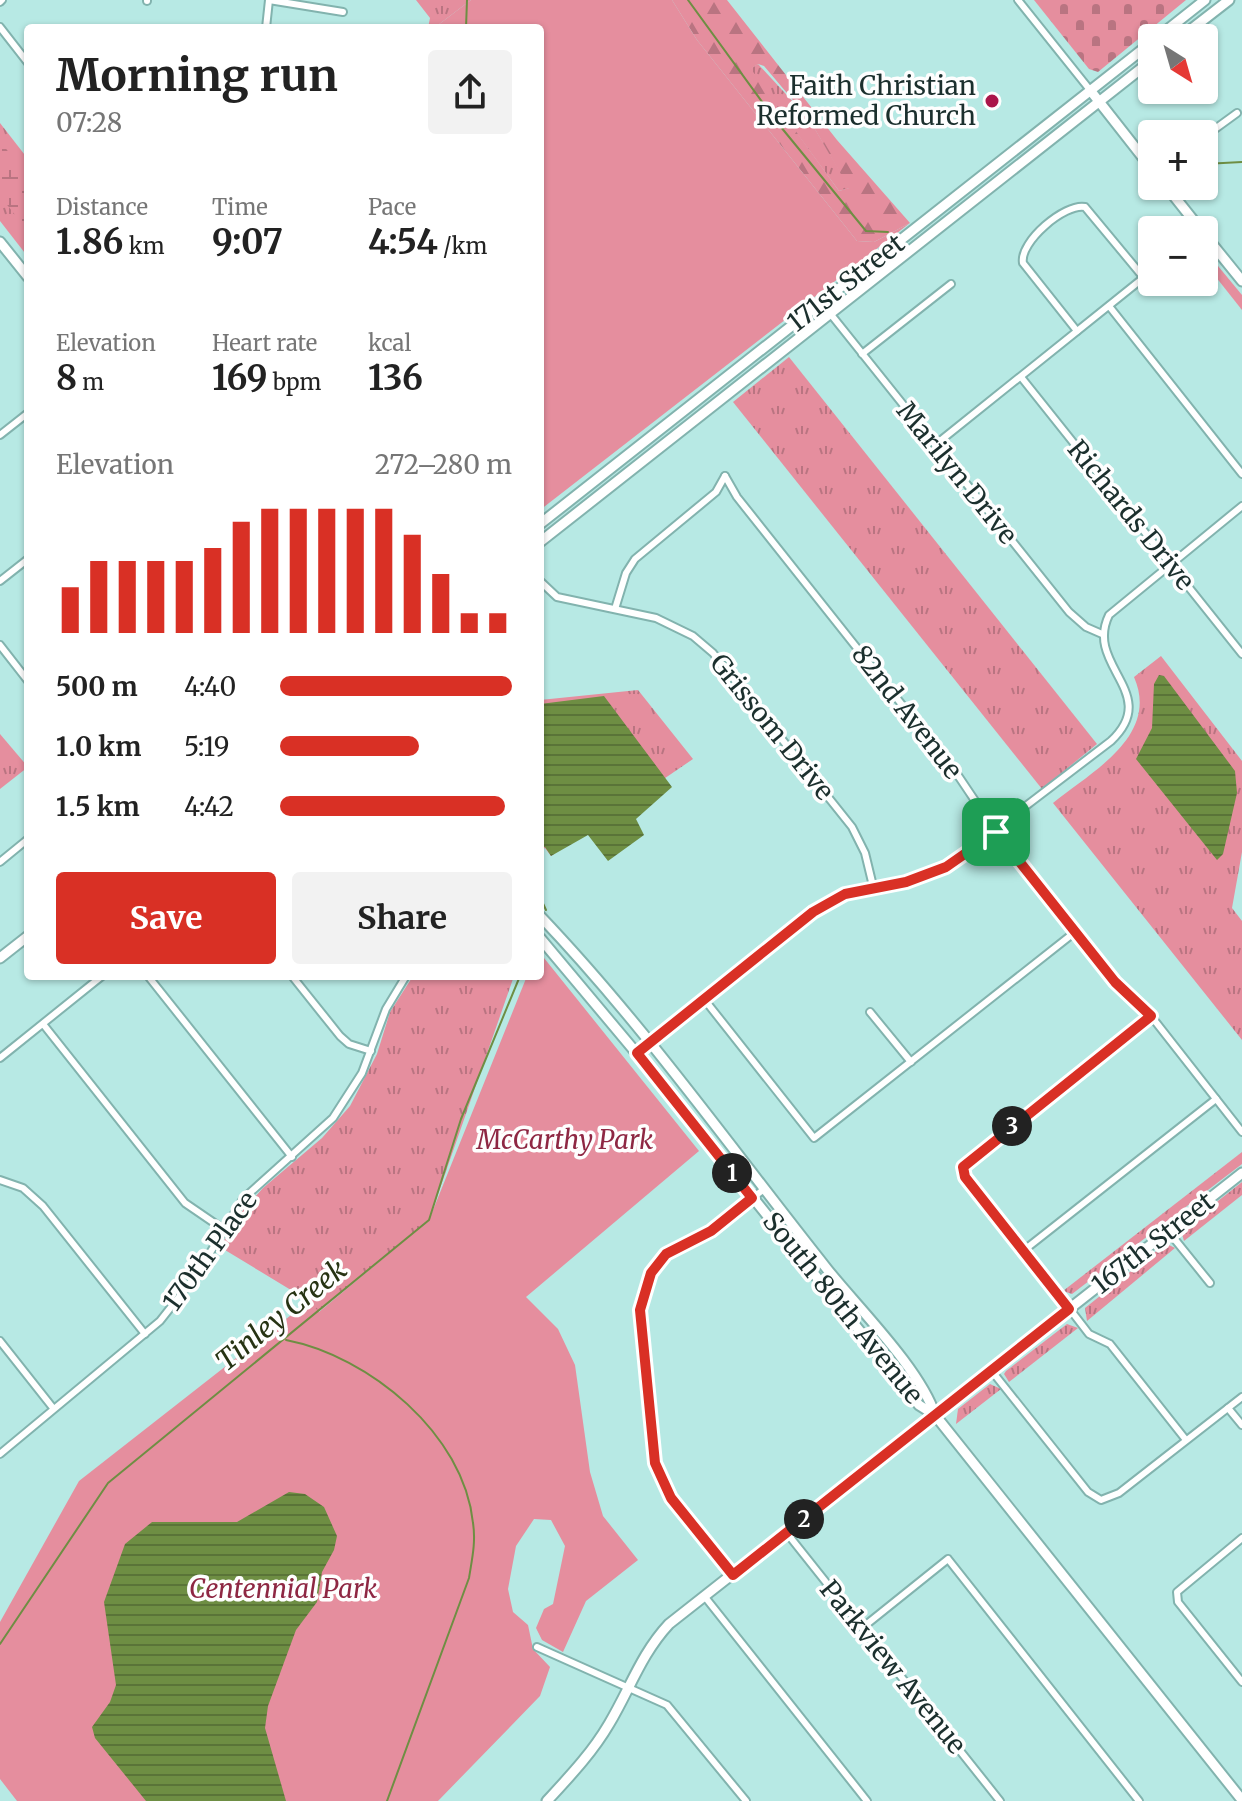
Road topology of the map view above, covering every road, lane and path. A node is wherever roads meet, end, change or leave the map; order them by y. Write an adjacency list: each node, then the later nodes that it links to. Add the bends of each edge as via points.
1 (269, 0): 5 (street); 6 (street)
2 (1018, 0): 13 (street)
3 (1205, 0): 7 (street, 171st Street)
4 (1229, 0): 8 (street)
5 (343, 12)
6 (266, 24)
7 (1174, 24)
8 (1198, 24)
9 (0, 27): 11 (street)
10 (1138, 52): 13 (street, 171st Street)
11 (24, 58)
12 (1138, 71): 14 (street, 171st Street)
13 (1090, 90): 14 (street); 27 (street, 171st Street)
14 (1100, 101): 17 (street); 29 (street, 171st Street)
15 (1237, 113): 16 (street)
16 (1218, 127)
17 (1138, 149)
18 (1177, 200): 19 (street)
19 (1189, 216)
20 (0, 242): 23 (street)
21 (1218, 252): 24 (street)
22 (1138, 271): 30 (street, via 1085,207 1071,208 1026,244 1023,263)
23 (24, 272)
24 (1242, 281)
25 (1138, 283): 28 (street)
26 (951, 284): 31 (street)
27 (821, 302): 29 (street, Marilyn Drive); 38 (street, 171st Street)
28 (1109, 306): 30 (street); 36 (street)
29 (829, 313): 31 (street, Marilyn Drive); 39 (street, 171st Street)
30 (1077, 331): 32 (street)
31 (862, 354): 35 (street, Marilyn Drive)
32 (1021, 377): 35 (street); 41 (street, Richards Drive)
33 (24, 416): 34 (street)
34 (0, 435)
35 (935, 445): 45 (street, Marilyn Drive, via 1069,612)
36 (1242, 474)
37 (1242, 506): 41 (street)
38 (544, 521)
39 (544, 539)
40 (24, 562): 42 (street)
41 (1169, 563): 45 (street, via 1118,604); 47 (street, Richards Drive)
42 (0, 581)
43 (544, 585): 44 (street, Grissom Drive, via 557,597)
44 (615, 609): 49 (street, 82nd Avenue, via 635,559 716,492 725,476 957,774); 52 (street, Grissom Drive, via 670,622 713,653 852,827)
45 (1102, 634): 49 (street, via 1106,659 1128,695 1122,729)
46 (0, 645): 48 (street)
47 (1241, 649)
48 (24, 676)
49 (996, 832): 52 (street, via 946,867 906,882); 54 (street, 82nd Avenue)
50 (24, 842): 51 (street)
51 (0, 862)
52 (873, 886): 62 (street, via 813,912)
53 (544, 921): 66 (street, South 80th Avenue)
54 (1075, 932): 64 (street, 82nd Avenue, via 1120,988); 70 (street)
55 (24, 939): 57 (street)
56 (544, 943): 68 (street, South 80th Avenue)
57 (1, 954)
58 (97, 980): 65 (street)
59 (151, 980): 73 (street)
60 (295, 980): 67 (street, via 340,1036)
61 (404, 980): 67 (street, 170th Place)
62 (704, 999): 66 (street); 70 (street, via 814,1138)
63 (870, 1012): 70 (street)
64 (1151, 1016): 71 (street, 82nd Avenue); 80 (street, via 963,1167 965,1177)
65 (43, 1024): 69 (street); 78 (street, via 185,1203)
66 (648, 1044): 68 (street); 76 (street, South 80th Avenue)
67 (371, 1051): 73 (street, 170th Place, via 344,1104)
68 (637, 1053): 77 (street, South 80th Avenue)
69 (0, 1058)
70 (911, 1062)
71 (1216, 1099): 72 (street, 82nd Avenue); 80 (street)
72 (1242, 1132)
73 (292, 1157): 78 (street, 170th Place, via 243,1199)
74 (1242, 1173): 79 (street, 167th Street)
75 (0, 1180): 83 (street, via 23,1188 43,1206)
76 (764, 1189): 77 (street); 89 (street, South 80th Avenue, via 929,1397)
77 (752, 1198): 89 (street, South 80th Avenue, via 919,1405); 95 (street, via 711,1231 666,1254 651,1273 640,1310 655,1463 671,1498)
78 (223, 1229): 83 (street, 170th Place, via 197,1274)
79 (1168, 1231): 81 (street); 82 (street, 167th Street)
80 (1023, 1251): 82 (street)
81 (1210, 1283)
82 (1069, 1309): 85 (street, 167th Street); 91 (street, via 1089,1334 1110,1344)
83 (145, 1334): 87 (street, 170th Place)
84 (0, 1341): 87 (street)
85 (991, 1370): 89 (street, 167th Street); 91 (street, via 1088,1492 1101,1500 1119,1493)
86 (1242, 1397): 88 (street)
87 (53, 1408): 92 (street, 170th Place)
88 (1228, 1408): 90 (street); 91 (street)
89 (935, 1415): 93 (street, 167th Street); 102 (street, South 80th Avenue)
90 (1242, 1425)
91 (1186, 1440)
92 (0, 1454)
93 (786, 1532): 95 (street, 167th Street); 97 (street, Parkview Avenue)
94 (1242, 1538): 99 (street, via 1177,1592 1178,1602)
95 (733, 1575): 96 (street, 167th Street)
96 (705, 1597): 100 (street, 167th Street, via 649,1645); 104 (street)
97 (862, 1628): 105 (street, Parkview Avenue); 106 (street, via 948,1559)
98 (537, 1647): 100 (street)
99 (1242, 1681)
100 (626, 1687): 101 (street, via 667,1705); 103 (street, 167th Street, via 590,1755)
101 (742, 1800)
102 (1242, 1800)
103 (547, 1801)
104 (867, 1801)
105 (1000, 1801)
106 (1139, 1801)

